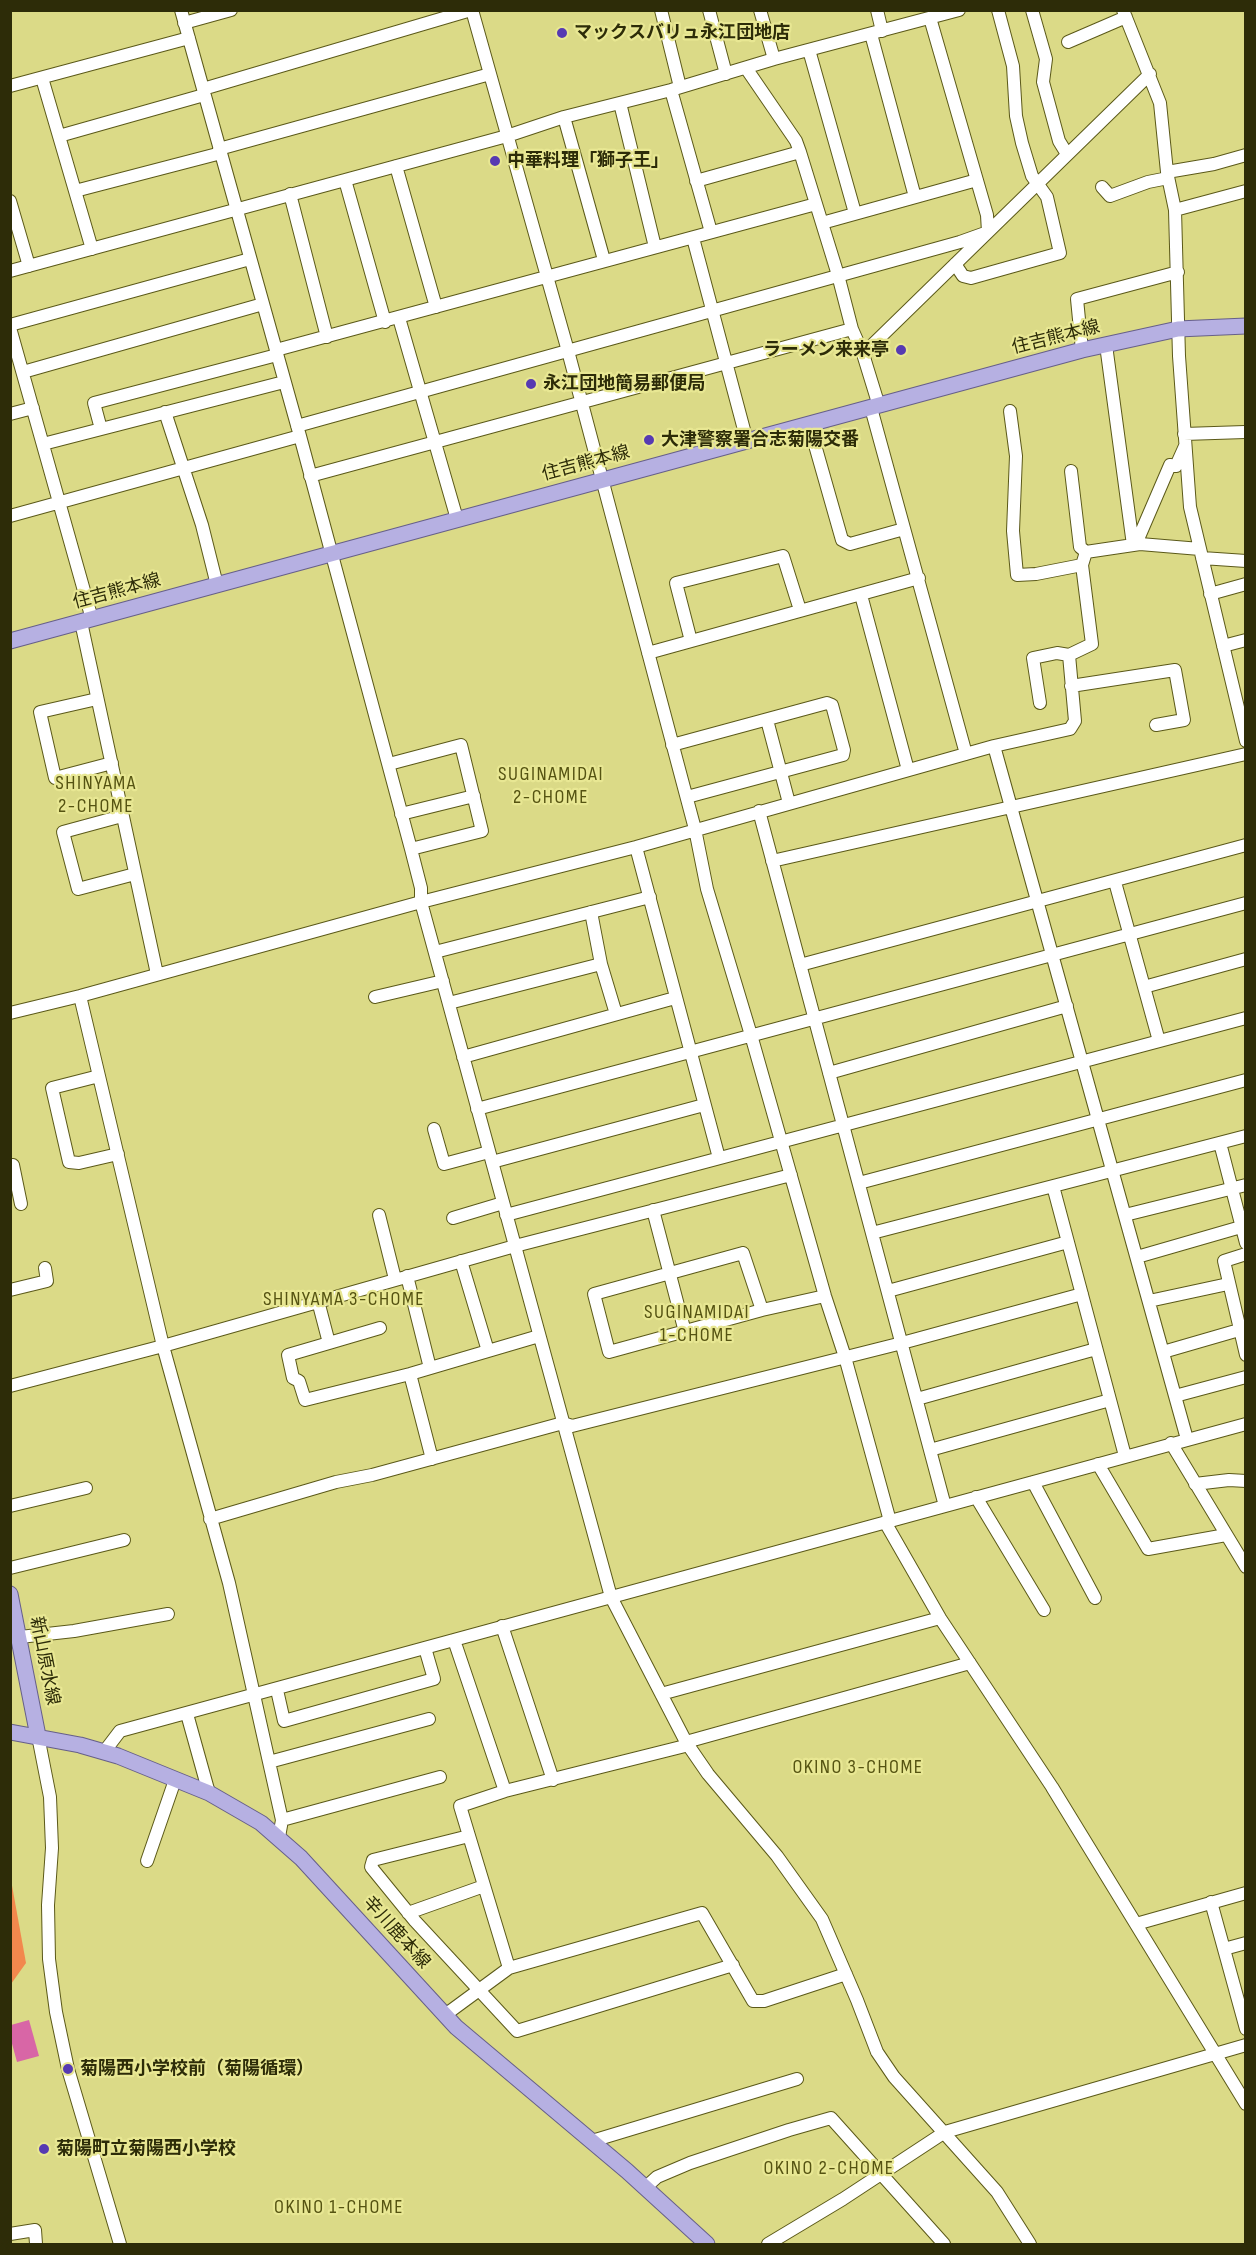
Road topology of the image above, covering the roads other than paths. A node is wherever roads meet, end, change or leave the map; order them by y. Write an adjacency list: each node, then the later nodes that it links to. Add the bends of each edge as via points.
1 (181, 10): 13 (street)
2 (231, 10): 13 (street)
3 (472, 10): 20 (street); 26 (street)
4 (661, 10): 25 (street)
5 (709, 10): 21 (street)
6 (760, 10): 18 (street)
7 (877, 10): 14 (street)
8 (959, 10): 12 (street)
9 (998, 10): 40 (street, via 1012,58 1022,143)
10 (1032, 10): 33 (street, via 1046,59 1043,82 1059,141)
11 (1124, 14): 16 (street); 22 (street)
12 (930, 18): 14 (street); 38 (street)
13 (184, 23): 15 (street)
14 (877, 33): 17 (street); 45 (street)
15 (189, 39): 23 (street); 26 (street)
16 (1068, 42)
17 (809, 50): 18 (street); 50 (street)
18 (774, 59): 19 (street)
19 (746, 68): 21 (street); 32 (street)
20 (490, 74): 30 (street); 31 (street)
21 (726, 74): 25 (street)
22 (1150, 74): 33 (street); 36 (street, via 1160,103)
23 (42, 78): 24 (street); 29 (street)
24 (10, 86)
25 (676, 89): 27 (street); 39 (street)
26 (203, 92): 29 (street); 31 (street)
27 (620, 103): 28 (street); 55 (street)
28 (564, 117): 30 (street); 58 (street)
29 (59, 136): 42 (street)
30 (507, 136): 35 (street); 64 (street)
31 (220, 151): 42 (street); 48 (street)
32 (800, 152): 39 (street); 47 (street)
33 (1067, 154): 40 (street)
34 (1245, 155): 36 (street)
35 (396, 165): 37 (street); 66 (street)
36 (1168, 175): 41 (street, via 1110,196); 49 (street)
37 (345, 180): 44 (street); 69 (street)
38 (977, 180): 45 (street); 53 (street)
39 (696, 181): 52 (street)
40 (1037, 184): 53 (street); 59 (street, via 1047,197 1060,253 971,278 963,276)
41 (1102, 187)
42 (75, 191): 56 (street)
43 (1245, 191): 49 (street)
44 (290, 194): 48 (street); 74 (street)
45 (915, 197): 50 (street)
46 (10, 201): 60 (street)
47 (816, 204): 51 (street); 52 (street)
48 (236, 209): 56 (street); 57 (street)
49 (1175, 210): 62 (street)
50 (855, 213): 51 (street)
51 (822, 222): 63 (street)
52 (711, 232): 54 (street)
53 (988, 232): 59 (street); 63 (street)
54 (693, 238): 55 (street); 67 (street)
55 (655, 247): 58 (street)
56 (93, 249): 60 (street)
57 (250, 259): 65 (street); 70 (street)
58 (604, 260): 64 (street)
59 (955, 264): 79 (street)
60 (29, 266): 61 (street)
61 (10, 271)
62 (1178, 272): 73 (street); 76 (street, via 1077,298)
63 (838, 275): 67 (street); 72 (street)
64 (547, 276): 66 (street); 77 (street)
65 (263, 304): 78 (street); 81 (street)
66 (436, 307): 68 (street)
67 (713, 310): 77 (street); 80 (street)
68 (399, 318): 69 (street); 83 (street)
69 (384, 322): 74 (street)
70 (10, 326): 81 (street)
71 (1245, 326): 73 (main road, 住吉熊本線)
72 (852, 328): 79 (street); 80 (street)
73 (1178, 329): 75 (main road, 住吉熊本線); 94 (street)
74 (327, 337): 78 (street)
75 (1106, 345): 76 (main road, 住吉熊本線); 106 (street)
76 (1082, 350): 85 (main road, 住吉熊本線)
77 (568, 351): 83 (street); 84 (street)
78 (276, 352): 82 (street); 91 (street, via 94,403)
79 (863, 354): 85 (street)
80 (727, 363): 84 (street); 95 (street)
81 (23, 372): 86 (street)
82 (284, 382): 88 (street); 92 (street)
83 (420, 391): 92 (street); 96 (street)
84 (581, 402): 96 (street); 101 (street)
85 (875, 407): 90 (main road, 住吉熊本線); 105 (street)
86 (33, 408): 89 (street); 97 (street)
87 (1010, 411): 111 (street, via 1016,456 1013,531 1017,575)
88 (165, 412): 91 (street); 98 (street)
89 (10, 414)
90 (809, 424): 95 (main road, 住吉熊本線); 105 (street, via 842,540 850,544)
91 (101, 429): 97 (street)
92 (298, 431): 98 (street); 100 (street)
93 (1245, 432): 94 (street)
94 (1185, 440): 106 (street, via 1176,466 1170,465); 109 (street, via 1190,507)
95 (747, 441): 101 (main road, 住吉熊本線)
96 (435, 443): 100 (street); 104 (street)
97 (43, 444): 102 (street)
98 (184, 468): 102 (street); 114 (street)
99 (1071, 471): 107 (street, via 1080,498 1080,547)
100 (310, 476): 108 (street)
101 (601, 480): 104 (main road, 住吉熊本線); 123 (street)
102 (60, 503): 103 (street); 118 (street)
103 (10, 516)
104 (457, 519): 108 (main road, 住吉熊本線)
105 (904, 529): 112 (street)
106 (1137, 544): 107 (street); 109 (street)
107 (1086, 552): 111 (street)
108 (331, 554): 114 (main road, 住吉熊本線); 137 (street)
109 (1201, 554): 110 (street); 115 (street)
110 (1245, 561)
111 (1082, 565): 124 (street, via 1092,644)
112 (919, 578): 116 (street); 134 (street)
113 (1245, 584): 115 (street)
114 (217, 585): 118 (main road, 住吉熊本線)
115 (1210, 594): 122 (street)
116 (861, 595): 117 (street); 139 (street)
117 (800, 610): 121 (street); 121 (street, via 783,556 676,583)
118 (87, 621): 120 (main road, 住吉熊本線); 127 (street)
119 (1245, 640): 122 (street)
120 (10, 641)
121 (691, 641): 123 (street)
122 (1223, 646): 126 (street)
123 (648, 653): 132 (street)
124 (1069, 655): 125 (street); 128 (street, via 1033,658)
125 (1071, 686): 130 (street, via 1175,670 1184,720); 133 (street, via 1075,722 1070,729)
126 (1240, 698): 131 (street)
127 (97, 699): 136 (street); 136 (street, via 40,712 55,778)
128 (1040, 703)
129 (767, 720): 132 (street); 138 (street); 138 (street, via 827,703 832,705 843,754)
130 (1156, 725)
131 (1245, 741)
132 (672, 745): 141 (street)
133 (994, 746): 134 (street); 143 (street)
134 (966, 754): 139 (street)
135 (1245, 754): 143 (street)
136 (112, 763): 146 (street)
137 (388, 764): 140 (street, via 461,745); 145 (street)
138 (782, 770): 141 (street); 142 (street)
139 (908, 770): 142 (street)
140 (474, 796): 145 (street); 150 (street, via 482,831)
141 (687, 797): 147 (street)
142 (789, 803): 144 (street)
143 (1011, 806): 151 (street); 156 (street)
144 (759, 811): 147 (street); 151 (street)
145 (401, 814): 150 (street)
146 (122, 816): 152 (street); 152 (street, via 63,832 78,889)
147 (695, 829): 149 (street); 177 (street, via 706,889)
148 (1245, 845): 153 (street)
149 (636, 847): 154 (street); 155 (street)
150 (411, 849): 155 (street)
151 (772, 861): 164 (street)
152 (135, 874): 165 (street)
153 (1115, 882): 156 (street); 159 (street)
154 (650, 897): 158 (street); 170 (street)
155 (421, 902): 160 (street); 165 (street)
156 (1038, 903): 161 (street); 164 (street)
157 (1245, 903): 159 (street)
158 (591, 912): 160 (street); 163 (street)
159 (1130, 935): 161 (street); 167 (street)
160 (435, 952): 166 (street)
161 (1053, 956): 172 (street); 175 (street)
162 (1245, 959): 167 (street)
163 (601, 964): 171 (street); 174 (street)
164 (800, 965): 175 (street)
165 (157, 974): 168 (street)
166 (443, 981): 169 (street); 171 (street)
167 (1144, 987): 178 (street)
168 (80, 996): 173 (street); 183 (street)
169 (375, 997)
170 (675, 998): 174 (street); 179 (street)
171 (449, 1003): 180 (street)
172 (1067, 1006): 181 (street); 182 (street)
173 (10, 1013)
174 (616, 1014): 180 (street)
175 (814, 1018): 177 (street); 182 (street)
176 (1245, 1018): 178 (street)
177 (751, 1035): 179 (street); 191 (street)
178 (1159, 1041): 181 (street)
179 (689, 1050): 185 (street); 186 (street)
180 (464, 1057): 186 (street)
181 (1082, 1062): 187 (street); 188 (street)
182 (829, 1073): 188 (street)
183 (99, 1076): 193 (street); 193 (street, via 52,1088 69,1162)
184 (1245, 1080): 187 (street)
185 (704, 1105): 194 (street); 195 (street)
186 (477, 1109): 194 (street)
187 (1098, 1120): 197 (street); 199 (street)
188 (843, 1126): 191 (street); 199 (street)
189 (434, 1129): 194 (street, via 444,1164)
190 (1245, 1136): 192 (street)
191 (782, 1141): 195 (street); 198 (street)
192 (1220, 1143): 197 (street); 202 (street)
193 (118, 1154): 234 (street)
194 (490, 1157): 204 (street)
195 (719, 1158): 204 (street)
196 (10, 1166): 203 (street, via 13,1165)
197 (1112, 1170): 201 (street); 207 (street)
198 (790, 1175): 205 (street); 224 (street)
199 (859, 1183): 210 (street)
200 (1245, 1185): 202 (street)
201 (1053, 1186): 210 (street); 211 (street)
202 (1231, 1187): 207 (street); 209 (street)
203 (21, 1204)
204 (505, 1209): 208 (street); 213 (street)
205 (653, 1210): 213 (street); 218 (street)
206 (380, 1215): 219 (street)
207 (1125, 1215): 215 (street)
208 (453, 1218)
209 (1241, 1227): 212 (street); 215 (street)
210 (872, 1233): 222 (street)
211 (1068, 1242): 222 (street); 223 (street)
212 (1245, 1243)
213 (514, 1246): 216 (street); 231 (street)
214 (1245, 1254): 220 (street, via 1224,1261)
215 (1137, 1257): 226 (street)
216 (461, 1261): 219 (street); 236 (street)
217 (45, 1268): 221 (street, via 47,1281)
218 (669, 1274): 227 (street, via 743,1253); 230 (street); 230 (street, via 594,1294 609,1352)
219 (401, 1277): 225 (street); 240 (street)
220 (1228, 1284): 226 (street); 229 (street)
221 (10, 1290)
222 (888, 1291): 233 (street)
223 (1082, 1294): 233 (street); 235 (street)
224 (825, 1296): 227 (street); 239 (street)
225 (318, 1301): 232 (street); 234 (street)
226 (1149, 1301): 237 (street)
227 (762, 1310): 230 (street)
228 (380, 1328): 232 (street)
229 (1239, 1330): 237 (street); 238 (street)
230 (685, 1332)
231 (539, 1336): 236 (street); 247 (street)
232 (329, 1343): 241 (street, via 288,1355 293,1378 300,1381 305,1400)
233 (902, 1343): 239 (street); 245 (street)
234 (163, 1346): 243 (street); 262 (street)
235 (1096, 1349): 245 (street); 246 (street)
236 (488, 1351): 240 (street)
237 (1163, 1352): 244 (street)
238 (1245, 1355)
239 (845, 1357): 247 (street, via 572,1426); 263 (street)
240 (430, 1368): 241 (street)
241 (411, 1374): 253 (street)
242 (1245, 1377): 244 (street)
243 (10, 1386)
244 (1175, 1395): 249 (street)
245 (917, 1399): 251 (street)
246 (1110, 1400): 251 (street); 252 (street)
247 (563, 1424): 253 (street); 269 (street)
248 (1245, 1424): 249 (street)
249 (1187, 1438): 250 (street)
250 (1171, 1443): 252 (street); 257 (street)
251 (930, 1450): 261 (street)
252 (1125, 1456): 254 (street)
253 (432, 1459): 262 (street)
254 (1098, 1464): 256 (street); 264 (street, via 1148,1549)
255 (1245, 1481): 257 (street)
256 (1033, 1482): 259 (street); 270 (street)
257 (1195, 1484): 264 (street)
258 (86, 1488): 260 (street)
259 (976, 1497): 261 (street); 271 (street)
260 (10, 1506)
261 (945, 1506): 263 (street)
262 (210, 1519): 281 (street)
263 (887, 1522): 269 (street); 273 (street)
264 (1226, 1535): 266 (street)
265 (124, 1540): 267 (street)
266 (1245, 1567)
267 (10, 1568)
268 (10, 1594): 275 (main road, 新山原水線)
269 (611, 1597): 274 (street); 280 (street)
270 (1095, 1598)
271 (1044, 1610)
272 (168, 1614): 275 (street)
273 (940, 1618): 278 (street); 280 (street)
274 (502, 1626): 276 (street); 291 (street)
275 (20, 1637): 285 (main road, 新山原水線)
276 (454, 1640): 277 (street); 292 (street)
277 (425, 1648): 279 (street); 279 (street, via 434,1679 296,1718 284,1721)
278 (970, 1663): 286 (street); 302 (street)
279 (276, 1690): 281 (street)
280 (661, 1694): 286 (street)
281 (254, 1696): 282 (street); 288 (street)
282 (186, 1714): 287 (street, via 120,1731); 293 (street)
283 (429, 1719): 288 (street)
284 (10, 1732): 285 (main road, 辛川鹿本線)
285 (38, 1736): 287 (main road, 辛川鹿本線); 322 (street, via 50,1797 49,1948 56,2012 68,2069)
286 (687, 1744): 291 (street); 307 (street, via 822,1918)
287 (104, 1752): 290 (main road, 辛川鹿本線)
288 (269, 1762): 294 (street)
289 (440, 1777): 294 (street)
290 (175, 1780): 293 (main road, 辛川鹿本線); 297 (street)
291 (553, 1780): 292 (street)
292 (505, 1791): 295 (street, via 460,1806)
293 (209, 1793): 296 (main road, 辛川鹿本線)
294 (282, 1820): 296 (street)
295 (469, 1836): 298 (street); 301 (street, via 373,1860 371,1867)
296 (279, 1837): 310 (main road, 辛川鹿本線)
297 (147, 1861)
298 (484, 1886): 301 (street); 306 (street)
299 (1245, 1893): 300 (street)
300 (1211, 1902): 302 (street); 304 (street)
301 (408, 1912): 308 (street)
302 (1136, 1924): 313 (street)
303 (1245, 1943): 304 (street)
304 (1224, 1949): 309 (street)
305 (733, 1965): 306 (street, via 702,1912); 307 (street, via 753,2001 764,2001); 308 (street, via 517,2031)
306 (509, 1968): 308 (street)
307 (846, 1974): 316 (street, via 877,2052 894,2077)
308 (479, 1989): 310 (street)
309 (1241, 1994): 311 (street)
310 (445, 2015): 317 (main road, 辛川鹿本線)
311 (1245, 2029)
312 (1245, 2045): 313 (street)
313 (1214, 2054): 315 (street); 316 (street)
314 (797, 2079): 317 (street)
315 (1245, 2104)
316 (945, 2132): 318 (street); 326 (street, via 998,2192)
317 (592, 2141): 319 (main road, 辛川鹿本線)
318 (880, 2174): 319 (street, via 831,2118 690,2163 657,2176); 324 (street); 325 (street)
319 (646, 2187): 323 (main road, 辛川鹿本線)
320 (10, 2234): 321 (street, via 35,2230)
321 (36, 2244)
322 (120, 2244)
323 (707, 2244)
324 (768, 2244)
325 (944, 2244)
326 (1030, 2244)

